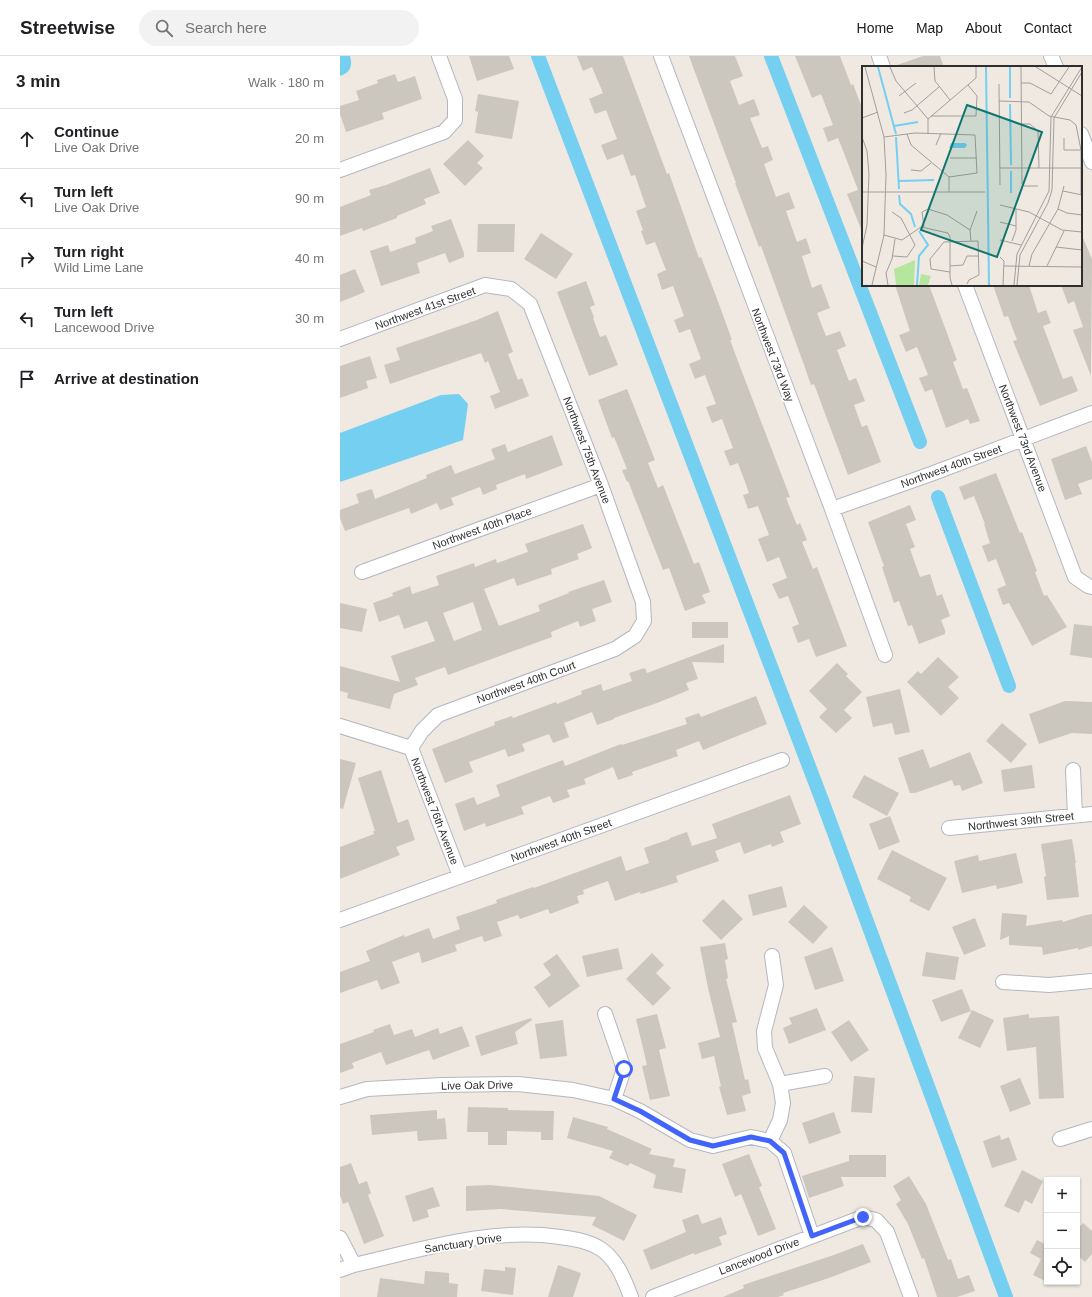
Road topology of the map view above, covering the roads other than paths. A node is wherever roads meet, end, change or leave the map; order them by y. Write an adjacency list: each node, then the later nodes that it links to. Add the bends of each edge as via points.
1 (439, 56): 9 (street, via 455,99 455,120 444,132)
2 (660, 56): 16 (street, Northwest 73rd Way)
3 (879, 56): 5 (street)
4 (1051, 56): 6 (street)
5 (883, 66)
6 (1056, 66)
7 (1082, 137): 8 (street)
8 (1092, 162)
9 (340, 170)
10 (965, 286): 14 (street, Northwest 73rd Avenue)
11 (511, 289): 12 (street, Northwest 41st Street, via 485,285); 15 (street, Northwest 75th Avenue, via 530,304)
12 (340, 339)
13 (1092, 413): 14 (street, Northwest 40th Street)
14 (1023, 439): 16 (street, Northwest 40th Street); 18 (street, Northwest 73rd Avenue, via 1075,576)
15 (601, 485): 17 (street, Northwest 40th Place); 19 (street, Northwest 75th Avenue, via 643,602)
16 (832, 509): 20 (street, Northwest 73rd Way)
17 (362, 572)
18 (1090, 586)
19 (644, 621): 22 (street, Northwest 40th Court, via 635,636 615,649 438,715 422,731)
20 (885, 655)
21 (340, 726): 22 (street, Northwest 76th Avenue)
22 (411, 748): 28 (street, Northwest 76th Avenue)
23 (782, 760): 28 (street, Northwest 40th Street)
24 (1073, 770): 26 (street)
25 (1092, 814): 26 (street, Northwest 39th Street)
26 (1075, 815): 27 (street, Northwest 39th Street)
27 (949, 828)
28 (460, 876): 29 (street, Northwest 40th Street)
29 (340, 920)
30 (772, 956): 35 (street, via 776,985 764,1031 765,1048)
31 (1092, 981): 32 (street, via 1049,985)
32 (1003, 982)
33 (605, 1014): 37 (street, via 624,1069)
34 (825, 1076): 35 (street)
35 (780, 1084): 40 (street, via 783,1103 781,1115)
36 (340, 1097): 37 (street, Live Oak Drive, via 367,1089 518,1084 573,1090)
37 (614, 1099): 40 (street, Live Oak Drive, via 690,1140 713,1146 751,1137)
38 (1092, 1129): 39 (street)
39 (1060, 1139)
40 (770, 1141): 41 (street, via 784,1153)
41 (812, 1236): 46 (street, Lancewood Drive); 47 (street, Lancewood Drive, via 863,1217 876,1220 887,1232)
42 (340, 1238): 43 (street)
43 (354, 1265): 44 (street, Sanctuary Drive); 45 (street, Sanctuary Drive, via 441,1245 499,1236 546,1235 583,1240 602,1250 618,1267)
44 (340, 1270)
45 (631, 1297)
46 (653, 1297)
47 (911, 1297)

